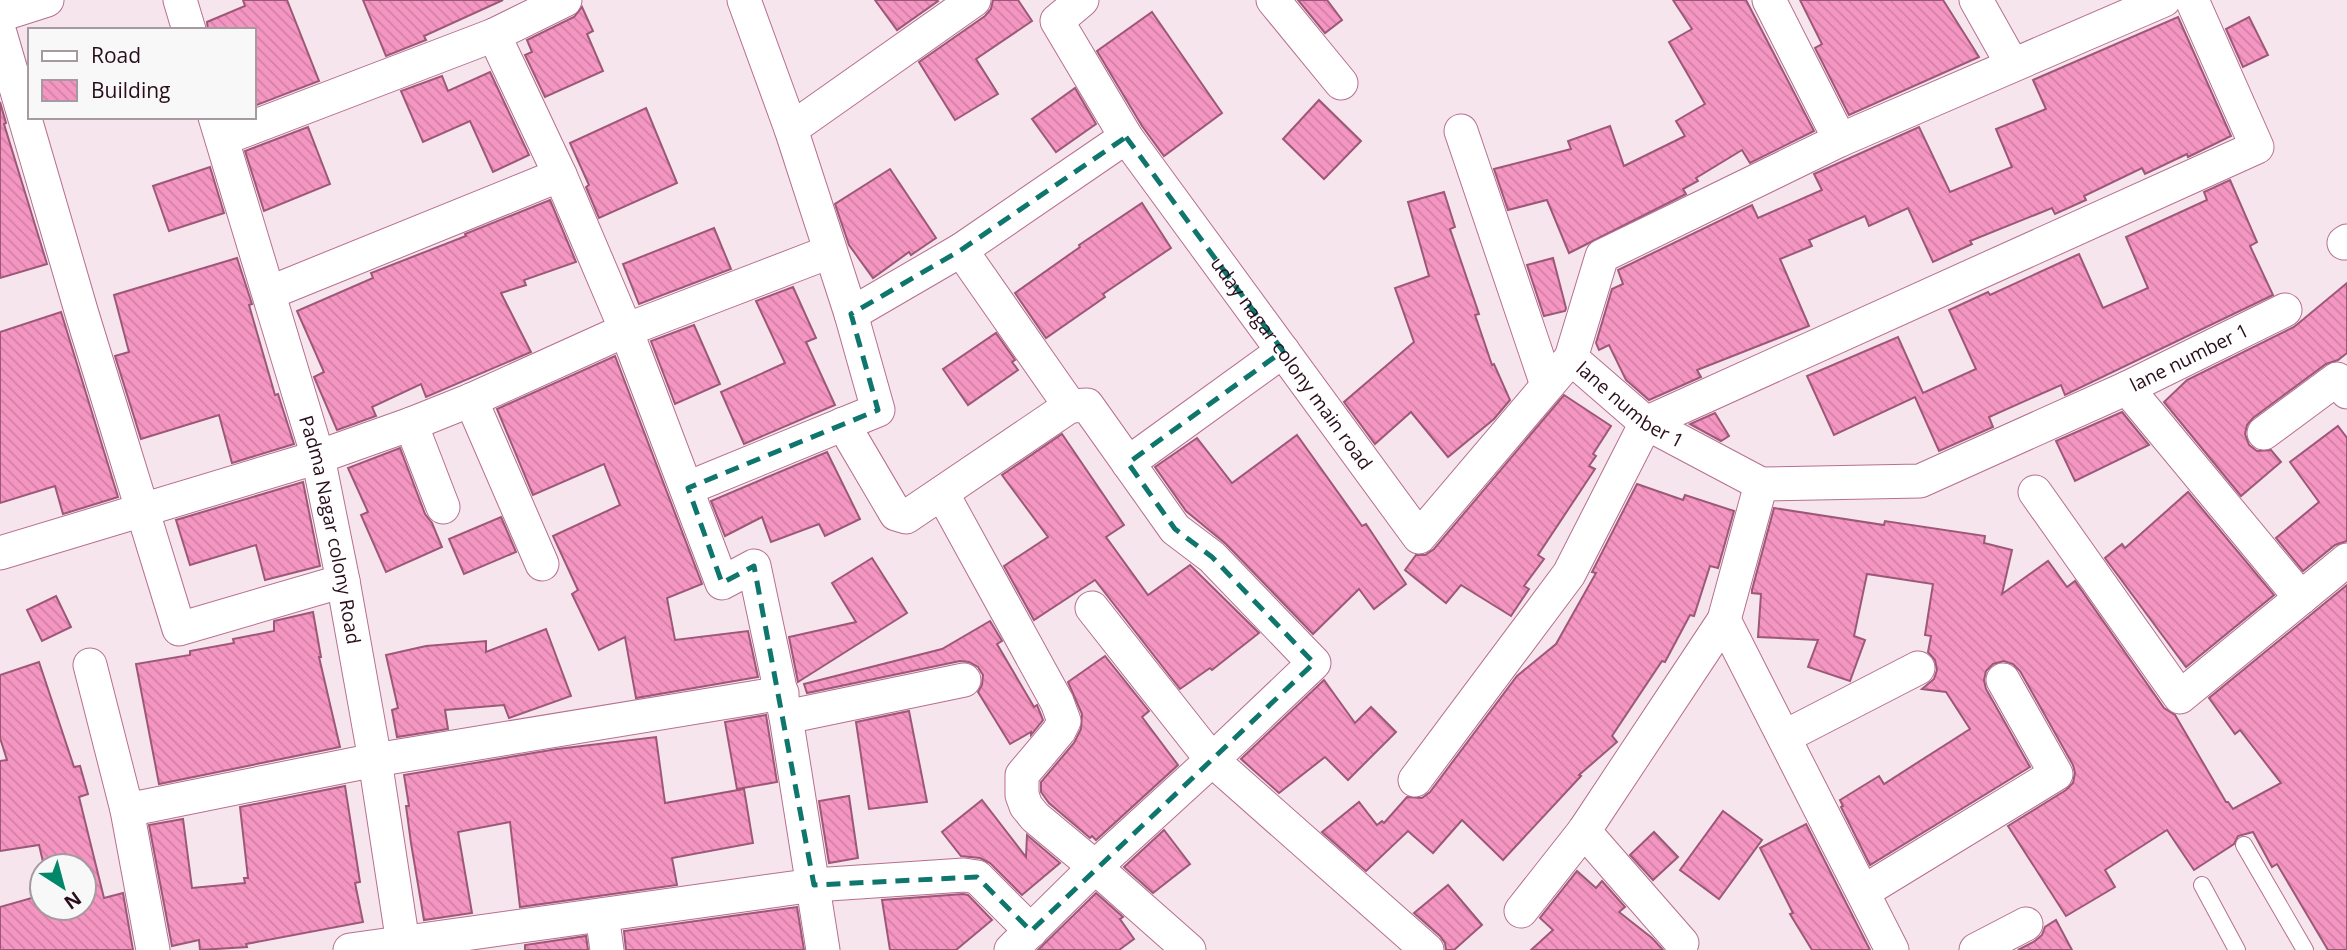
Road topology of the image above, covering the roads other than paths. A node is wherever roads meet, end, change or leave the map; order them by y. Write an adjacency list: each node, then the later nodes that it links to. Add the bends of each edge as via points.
1 (47, 0): 13 (street)
2 (180, 0): 14 (street)
3 (565, 0): 16 (street)
4 (744, 0): 22 (street)
5 (974, 0): 22 (street)
6 (1082, 0): 12 (street, uday nagar colony main road)
7 (1273, 0): 18 (street)
8 (1769, 0): 25 (street)
9 (1976, 0): 17 (street)
10 (2164, 0): 17 (street, lane number 1)
11 (2192, 0): 40 (street, via 2258,147)
12 (1048, 11): 24 (street, uday nagar colony main road)
13 (0, 15)
14 (188, 28)
15 (0, 33): 51 (street)
16 (494, 35): 19 (street); 26 (street)
17 (2012, 64): 25 (street, lane number 1)
18 (1341, 83)
19 (256, 115)
20 (246, 119): 21 (street)
21 (219, 128): 29 (street, Padma Nagar colony Road)
22 (791, 129): 28 (street)
23 (1461, 131): 36 (street)
24 (1126, 137): 27 (street); 33 (street, uday nagar colony main road)
25 (1840, 140): 34 (street, lane number 1, via 1602,256)
26 (561, 175): 29 (street); 32 (street)
27 (961, 250): 31 (street); 39 (street)
28 (829, 252): 31 (street); 32 (street)
29 (270, 293): 44 (street, Padma Nagar colony Road)
30 (2285, 310): 37 (street, lane number 1)
31 (851, 314): 42 (street, via 878,410)
32 (626, 330): 38 (street); 47 (street)
33 (1283, 351): 36 (street, uday nagar colony main road, via 1419,537); 45 (street)
34 (1571, 358): 36 (street, uday nagar colony main road); 40 (street, lane number 1)
35 (2344, 381): 43 (street)
36 (1547, 385)
37 (2127, 388): 46 (street, lane number 1, via 1920,481); 56 (street)
38 (471, 400): 41 (street); 54 (street)
39 (1070, 406): 45 (street, via 1087,405); 49 (street)
40 (1646, 423): 46 (street, lane number 1); 67 (street, via 1569,574)
41 (411, 424): 44 (street); 50 (street)
42 (843, 425): 47 (street); 49 (street, via 896,514 906,517)
43 (2264, 433)
44 (318, 457): 51 (street); 55 (street, Padma Nagar colony Road)
45 (1128, 463): 66 (street, via 1175,529 1212,557 1314,663)
46 (1761, 484): 58 (street)
47 (688, 488): 63 (street, via 722,583 754,566)
48 (2035, 492): 56 (street, via 2180,697)
49 (942, 493): 71 (street, via 1064,721 1022,775 1021,795 1035,817)
50 (443, 507)
51 (142, 508): 52 (street); 55 (street, via 179,629)
52 (0, 553)
53 (2347, 560): 56 (street)
54 (542, 564)
55 (343, 580): 65 (street, Padma Nagar colony Road)
56 (2301, 598)
57 (1092, 608): 66 (street)
58 (1724, 620): 64 (street); 69 (street)
59 (90, 665): 68 (street)
60 (1918, 668): 64 (street)
61 (964, 680): 63 (street)
62 (2003, 680): 74 (street, via 2056,774)
63 (784, 705): 65 (street); 72 (street)
64 (1784, 737): 74 (street)
65 (375, 760): 68 (street); 80 (street, Padma Nagar colony Road)
66 (1212, 760): 71 (street); 86 (street)
67 (1415, 780)
68 (127, 810): 81 (street)
69 (1584, 831): 75 (street); 79 (street)
70 (2244, 845): 90 (lane)
71 (1095, 867): 78 (street); 85 (street)
72 (814, 885): 76 (street); 78 (street, via 977,877); 84 (street)
73 (2202, 885): 89 (lane)
74 (1863, 892): 87 (street)
75 (1521, 911)
76 (602, 915): 80 (street); 83 (street)
77 (2026, 924): 88 (street)
78 (1021, 940)
79 (1682, 943)
80 (404, 946): 82 (street)
81 (153, 950)
82 (350, 950)
83 (607, 950)
84 (823, 950)
85 (1189, 950)
86 (1427, 950)
87 (1892, 950)
88 (1976, 950)
89 (2237, 950)
90 (2305, 950)

